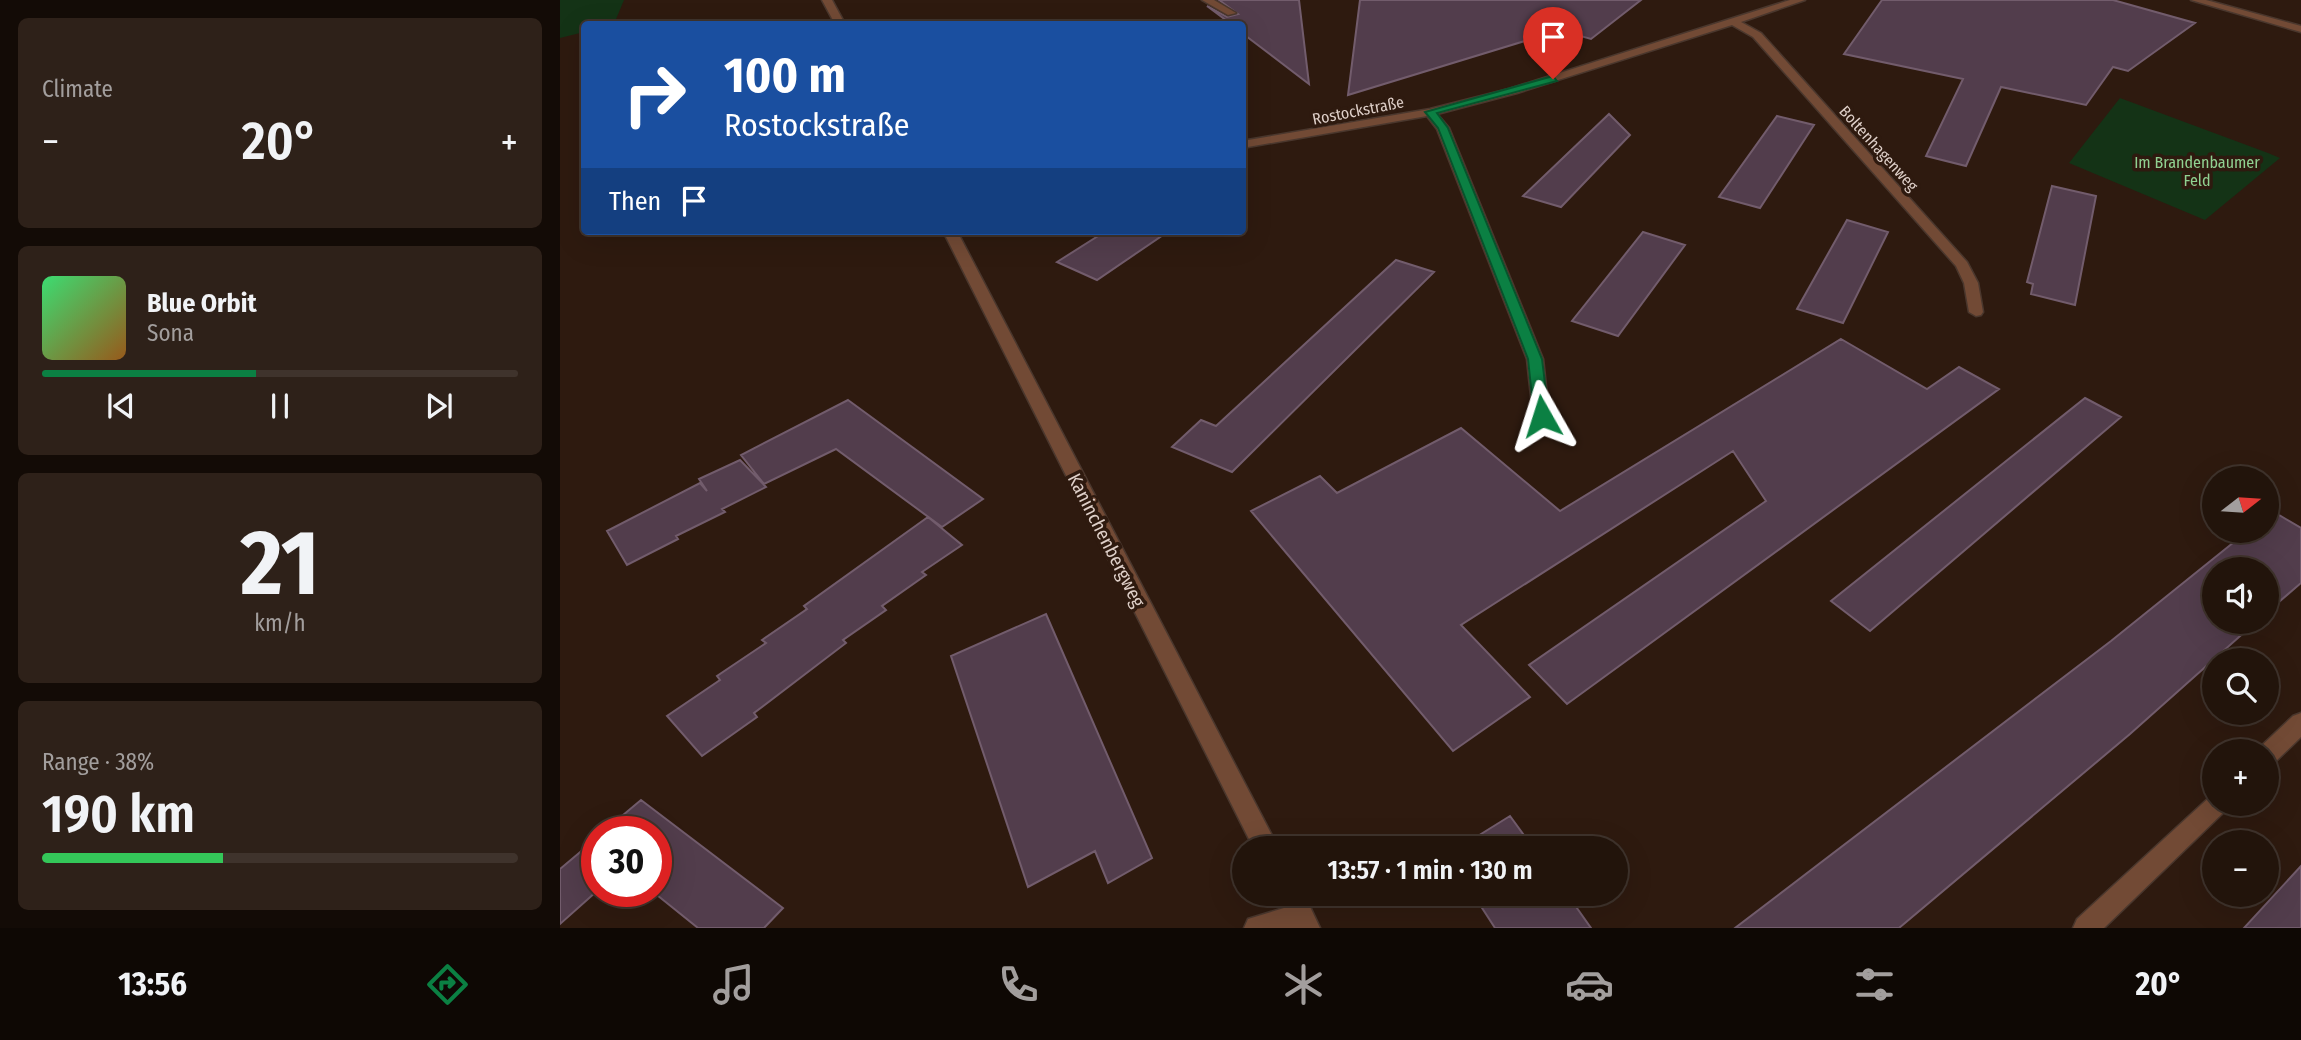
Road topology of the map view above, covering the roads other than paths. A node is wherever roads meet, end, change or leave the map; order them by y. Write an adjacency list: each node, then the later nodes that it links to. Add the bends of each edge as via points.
1 (827, 0): 6 (street)
2 (1207, 0): 5 (street)
3 (1800, 0): 7 (street, Rostockstraße)
4 (2196, 0): 8 (street)
5 (1231, 13)
6 (838, 21)
7 (1734, 22): 9 (street, Rostockstraße); 12 (street, Boltenhagenweg, via 1757,35 1962,265)
8 (2301, 29)
9 (1430, 112): 10 (street, Rostockstraße); 13 (street, via 1443,128 1535,359)
10 (1246, 144)
11 (952, 235): 17 (street, Kaninchenbergweg)
12 (1976, 312)
13 (1542, 424)
14 (2301, 723): 15 (street)
15 (2279, 744)
16 (2203, 816): 20 (street)
17 (1259, 836)
18 (1300, 913): 19 (street)
19 (1257, 928)
20 (2087, 928)

